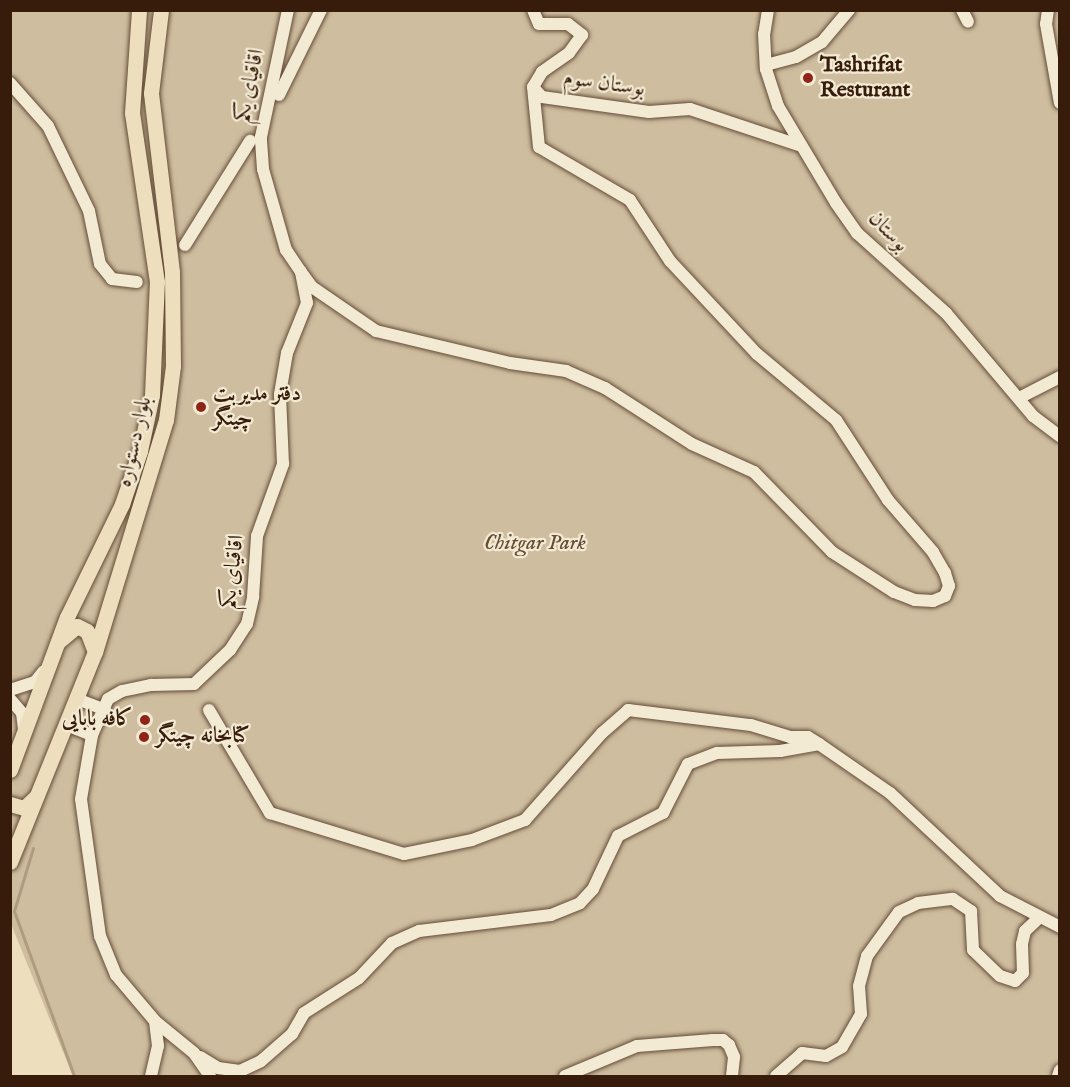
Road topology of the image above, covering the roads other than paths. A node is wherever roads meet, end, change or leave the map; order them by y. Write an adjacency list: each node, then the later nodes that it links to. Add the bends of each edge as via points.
1 (139, 10): 22 (main road, بلوار دستواره, via 132,113 157,282 152,395 140,451 122,504)
2 (161, 10): 23 (main road, بلوار دستواره, via 151,93 172,272 173,366 166,420)
3 (288, 10): 17 (street, اقاقیای یکم, via 261,137 263,170 286,250)
4 (321, 10): 12 (street)
5 (533, 10): 11 (street, بوستان سوم, via 539,24 568,24 582,35 569,53 542,72)
6 (768, 10): 9 (street, بوستان, via 764,34)
7 (849, 10): 9 (street, via 822,42 796,57)
8 (1048, 10): 13 (street, via 1046,24)
9 (766, 65): 15 (street, بوستان, via 778,106)
10 (10, 83): 18 (street, via 53,137 89,211 100,264 112,279)
11 (533, 87): 15 (street, بوستان سوم, via 542,97 554,99 649,112 690,110); 17 (street, via 539,147 630,200 670,261 757,354 836,420 888,500 917,530 937,559 949,586 945,596 933,601 915,600 894,591 832,552 754,472 692,444 605,388 566,371 510,363 376,331 312,287)
12 (279, 95)
13 (1059, 103)
14 (250, 141): 16 (street)
15 (801, 146): 20 (street, بوستان, via 857,233 946,313)
16 (185, 245)
17 (301, 272): 28 (street, اقاقیای یکم, via 307,303 287,353 280,394 283,464 257,536 247,624 230,650 194,684 151,685 122,692 108,699)
18 (136, 282)
19 (1059, 377): 20 (street)
20 (1021, 397): 21 (street, بوستان, via 1033,416)
21 (1059, 436)
22 (57, 643): 23 (main road, via 77,626 87,631); 24 (main road, بلوار دستواره)
23 (95, 652): 27 (main road, بلوار دستواره)
24 (51, 664): 25 (street, via 35,682); 31 (main road, بلوار دستواره)
25 (10, 690)
26 (10, 699): 31 (street, via 22,713)
27 (77, 699): 28 (street); 30 (main road, بلوار دستواره)
28 (105, 710): 32 (street, اقاقیای یکم)
29 (209, 710): 33 (street, via 270,813 404,854 472,840 525,820 602,733 628,710 751,725 790,737 808,737)
30 (66, 725): 32 (street); 35 (main road, بلوار دستواره)
31 (25, 733): 34 (main road, بلوار دستواره)
32 (92, 735): 40 (street, اقاقیای یکم, via 81,799 100,936 116,975)
33 (819, 744): 38 (street, via 890,793 1000,896); 41 (street, via 701,757 679,775 663,813 618,836 593,889 580,903 551,915 419,930 392,943 359,978 304,1013 278,1049 240,1071 218,1068)
34 (10, 770)
35 (38, 795): 36 (main road, via 24,808); 37 (main road, بلوار دستواره)
36 (10, 804)
37 (10, 862)
38 (1038, 919): 39 (street); 47 (street, via 1025,930 1023,973 1015,981 1000,975 973,950 971,911 953,899 918,903 899,912 867,956 859,986 861,1014 842,1047 826,1056 802,1053)
39 (1059, 927)
40 (155, 1021): 41 (street, اقاقیای یکم); 43 (street, via 158,1046)
41 (194, 1053): 44 (street)
42 (1059, 1070): 48 (street)
43 (151, 1077)
44 (210, 1077)
45 (565, 1077): 46 (street, via 637,1046 713,1040 729,1045 734,1057)
46 (732, 1077)
47 (776, 1077)
48 (1058, 1077)

